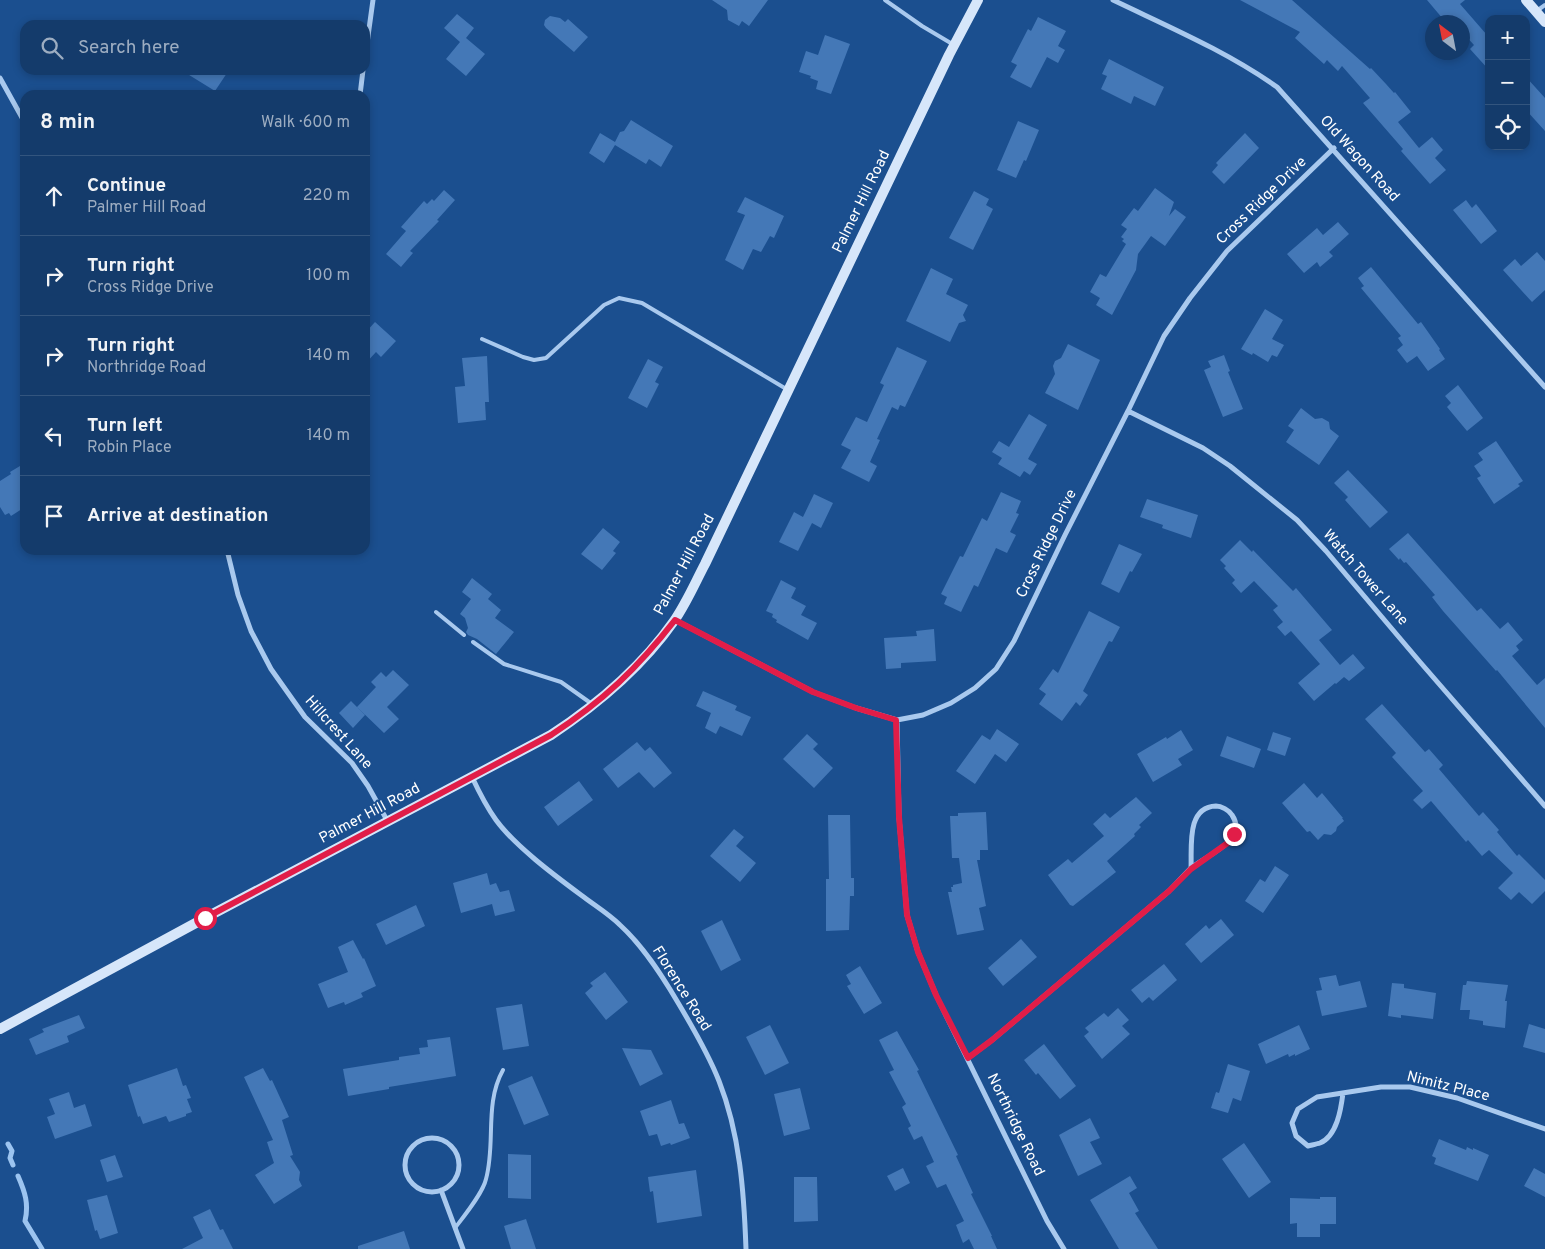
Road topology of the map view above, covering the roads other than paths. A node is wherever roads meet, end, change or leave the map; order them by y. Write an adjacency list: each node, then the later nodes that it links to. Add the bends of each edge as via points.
1 (373, 0): 8 (street)
2 (885, 0): 10 (lane)
3 (978, 0): 10 (main road, Palmer Hill Road)
4 (1113, 0): 15 (street, Old Wagon Road, via 1248,66 1277,87)
5 (1526, 0): 7 (main road)
6 (1545, 5): 7 (lane)
7 (1536, 12): 9 (main road)
8 (370, 22)
9 (1545, 22)
10 (954, 45): 18 (main road, Palmer Hill Road)
11 (363, 75): 13 (street)
12 (0, 78): 14 (street)
13 (361, 90)
14 (20, 114)
15 (1334, 148): 17 (street, Old Wagon Road); 19 (street, Cross Ridge Drive, via 1227,251 1190,298 1164,336)
16 (482, 339): 18 (lane, via 523,357 534,360 546,358 604,304 619,298 642,302)
17 (1545, 387)
18 (788, 390): 22 (main road, Palmer Hill Road)
19 (1128, 411): 26 (street, Cross Ridge Drive, via 1014,641 996,669 951,703 923,715); 28 (street, Watch Tower Lane, via 1202,448 1230,466 1297,520)
20 (228, 555): 29 (street, Hillcrest Lane, via 251,630 271,669 304,717 352,763)
21 (436, 612): 23 (lane)
22 (675, 620): 25 (main road, Palmer Hill Road, via 622,681); 26 (street, Cross Ridge Drive, via 813,692)
23 (464, 635)
24 (473, 642): 25 (lane, via 504,664 561,682)
25 (594, 705): 27 (main road, Palmer Hill Road, via 551,735)
26 (896, 720): 32 (street, Northridge Road, via 907,915 936,995)
27 (472, 777): 29 (main road, Palmer Hill Road); 39 (street, Florence Road, via 481,797 514,840 620,924 636,942 662,976 694,1029 719,1081 730,1117 743,1184)
28 (1545, 806)
29 (388, 822): 31 (main road, Palmer Hill Road)
30 (1191, 869): 30 (street, via 1229,842 1234,834 1236,824 1231,814 1220,806 1207,806 1197,814 1193,823); 32 (street, via 1140,916)
31 (0, 1029)
32 (968, 1058): 40 (street, Northridge Road)
33 (503, 1070): 37 (lane, via 496,1082 491,1111 492,1145 486,1181)
34 (1343, 1093): 34 (street, Nimitz Place, via 1317,1097 1298,1109 1292,1123 1296,1136 1308,1146 1322,1142 1334,1129); 35 (street, Nimitz Place, via 1381,1087 1410,1087 1457,1098)
35 (1545, 1129)
36 (441, 1190): 36 (street, via 454,1180 458,1171 454,1150 447,1142 436,1138 416,1143 406,1162 411,1182 430,1192); 37 (street)
37 (455, 1228): 38 (street)
38 (463, 1249)
39 (746, 1249)
40 (1064, 1249)

